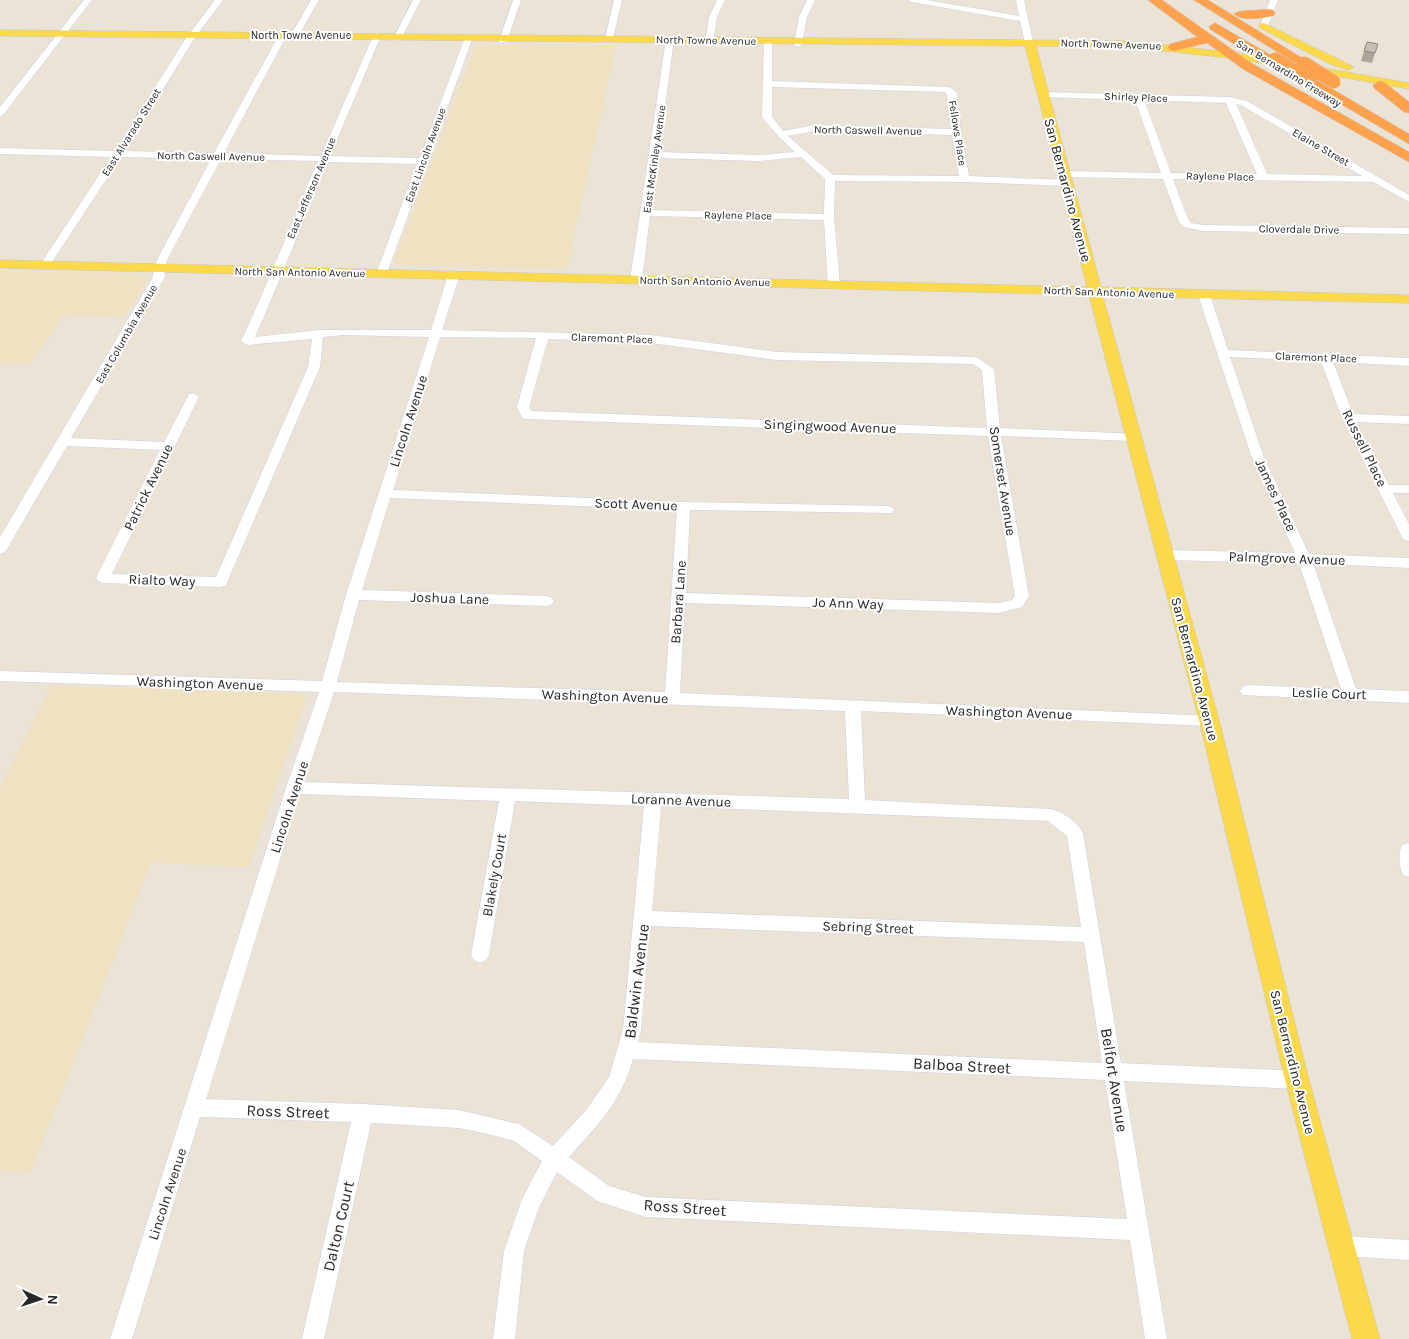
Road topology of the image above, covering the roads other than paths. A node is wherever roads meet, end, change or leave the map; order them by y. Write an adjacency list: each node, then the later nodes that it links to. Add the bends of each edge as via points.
1 (88, 0): 23 (street)
2 (219, 0): 25 (street, East Alvarado Street)
3 (315, 0): 26 (street, East Columbia Avenue)
4 (416, 0): 28 (street)
5 (517, 0): 31 (street)
6 (618, 0): 29 (street)
7 (721, 0): 33 (street, via 713,17)
8 (811, 0): 35 (street, via 802,17)
9 (912, 0): 19 (street)
10 (1020, 0): 19 (street, San Bernardino Avenue)
11 (1154, 0): 21 (highway)
12 (1170, 0): 39 (highway, San Bernardino Freeway)
13 (1200, 0): 40 (highway, San Bernardino Freeway, bridge, via 1304,63)
14 (1214, 0): 18 (highway)
15 (1274, 0): 17 (street)
16 (1187, 3): 39 (highway); 41 (highway, via 1290,61)
17 (1269, 13): 18 (highway); 20 (street)
18 (1240, 14): 20 (highway)
19 (1023, 19): 36 (street, San Bernardino Avenue)
20 (1264, 26): 40 (main road)
21 (1200, 32): 37 (highway, via 1202,41); 38 (highway)
22 (0, 33): 23 (main road, North Towne Avenue)
23 (62, 35): 24 (main road, North Towne Avenue); 25 (main road, North Towne Avenue); 48 (street)
24 (0, 36)
25 (192, 36): 26 (main road, North Towne Avenue); 56 (street, East Alvarado Street)
26 (288, 37): 27 (main road, North Towne Avenue); 59 (street, East Columbia Avenue)
27 (376, 38): 28 (main road, North Towne Avenue); 60 (street, East Jefferson Avenue)
28 (398, 38): 30 (main road, North Towne Avenue)
29 (610, 38): 31 (main road, North Towne Avenue); 32 (main road, North Towne Avenue)
30 (468, 39): 31 (main road, North Towne Avenue); 62 (street, East Lincoln Avenue)
31 (503, 39): 32 (main road, North Towne Avenue)
32 (670, 41): 33 (main road, North Towne Avenue); 58 (street, East McKinley Avenue)
33 (709, 42): 34 (main road, North Towne Avenue)
34 (768, 42): 35 (main road, North Towne Avenue); 43 (street)
35 (798, 42): 36 (main road, North Towne Avenue)
36 (1029, 44): 37 (main road, North Towne Avenue); 38 (main road, North Towne Avenue, via 1145,48); 44 (main road, San Bernardino Avenue)
37 (1174, 47): 38 (main road, North Towne Avenue)
38 (1234, 57): 40 (main road, North Towne Avenue); 61 (highway)
39 (1270, 58): 41 (highway, bridge)
40 (1336, 74): 42 (main road, North Towne Avenue); 42 (main road, via 1348,67); 49 (highway, San Bernardino Freeway)
41 (1309, 79): 51 (highway); 53 (highway); 54 (highway, San Bernardino Freeway)
42 (1374, 82): 45 (highway)
43 (766, 84): 50 (street, Fellows Place, via 947,89 952,92); 52 (street, via 767,117)
44 (1042, 95): 46 (street, Shirley Place); 66 (main road, San Bernardino Avenue)
45 (1407, 96)
46 (1138, 97): 47 (street, Shirley Place); 63 (street)
47 (1230, 100): 64 (street); 68 (street, Elaine Street, via 1254,108)
48 (0, 113)
49 (1409, 127)
50 (956, 132): 52 (street, North Caswell Avenue, via 815,128); 67 (street, Fellows Place)
51 (1409, 133)
52 (781, 134): 57 (street)
53 (1409, 140)
54 (1409, 146)
55 (0, 151): 56 (street, North Caswell Avenue)
56 (118, 154): 59 (street, North Caswell Avenue); 74 (street, East Alvarado Street)
57 (805, 154): 58 (street, North Caswell Avenue, via 759,158); 65 (street)
58 (655, 155): 70 (street, East McKinley Avenue)
59 (219, 156): 60 (street, North Caswell Avenue); 75 (street, East Columbia Avenue)
60 (324, 158): 62 (street, North Caswell Avenue); 76 (street, East Jefferson Avenue)
61 (1409, 158)
62 (423, 161): 77 (street, East Lincoln Avenue)
63 (1166, 175): 64 (street, Raylene Place); 66 (street, Raylene Place); 72 (street, Cloverdale Drive, via 1183,220 1188,225)
64 (1262, 177): 68 (street, Raylene Place)
65 (830, 178): 67 (street, Raylene Place); 71 (street)
66 (1066, 178): 67 (street, Raylene Place); 81 (main road, San Bernardino Avenue)
67 (965, 179)
68 (1375, 179): 69 (street, Elaine Street)
69 (1409, 199)
70 (646, 213): 71 (street, Raylene Place); 79 (street, East McKinley Avenue)
71 (829, 217): 80 (street)
72 (1409, 232)
73 (0, 264): 74 (main road, North San Antonio Avenue)
74 (45, 265): 75 (main road, North San Antonio Avenue)
75 (158, 268): 76 (main road, North San Antonio Avenue); 97 (street, East Columbia Avenue, via 159,277)
76 (278, 271): 77 (main road, North San Antonio Avenue); 87 (street, East Jefferson Avenue)
77 (382, 274): 78 (main road, North San Antonio Avenue)
78 (454, 275): 79 (main road, North San Antonio Avenue); 85 (street, Lincoln Avenue)
79 (636, 280): 80 (main road, North San Antonio Avenue)
80 (834, 284): 81 (main road, North San Antonio Avenue)
81 (1095, 291): 82 (main road, North San Antonio Avenue); 96 (main road, San Bernardino Avenue)
82 (1204, 295): 83 (main road, North San Antonio Avenue); 88 (street, James Place)
83 (1409, 300)
84 (318, 333): 85 (street, Claremont Place); 87 (street, Claremont Place); 109 (street, Rialto Way, via 314,368 221,582)
85 (436, 334): 86 (street, Claremont Place); 101 (street, Lincoln Avenue)
86 (543, 335): 90 (street, Claremont Place, via 651,339 776,356); 95 (street, Singingwood Avenue, via 523,408 526,415)
87 (247, 341)
88 (1222, 353): 89 (street, Claremont Place); 107 (street, James Place, via 1257,455)
89 (1325, 357): 91 (street, Claremont Place); 93 (street, Russell Place)
90 (976, 361): 95 (street, Somerset Avenue, via 988,369)
91 (1409, 362)
92 (193, 397): 98 (street, Patrick Avenue)
93 (1348, 418): 94 (street); 99 (street, Russell Place)
94 (1409, 420)
95 (994, 431): 96 (street, Singingwood Avenue); 113 (street, Somerset Avenue, via 1022,596)
96 (1134, 437): 106 (main road, San Bernardino Avenue)
97 (62, 442): 98 (street); 105 (street, East Columbia Avenue)
98 (168, 446): 109 (street, Patrick Avenue)
99 (1385, 489): 100 (street); 104 (street, Russell Place)
100 (1409, 490)
101 (384, 494): 102 (street, Scott Avenue); 110 (street, Lincoln Avenue)
102 (684, 506): 103 (street, Scott Avenue); 111 (street, Barbara Lane)
103 (887, 510)
104 (1409, 537)
105 (0, 548)
106 (1164, 555): 107 (street, Palmgrove Avenue); 121 (main road, San Bernardino Avenue)
107 (1304, 558): 108 (street, Palmgrove Avenue); 117 (street, James Place)
108 (1409, 563)
109 (103, 578)
110 (352, 596): 112 (street, Joshua Lane); 115 (street, Lincoln Avenue)
111 (678, 598): 113 (street, Jo Ann Way, via 999,608); 119 (street, Barbara Lane)
112 (547, 601)
113 (1017, 604)
114 (0, 676): 115 (street, Washington Avenue)
115 (328, 687): 119 (street, Washington Avenue); 122 (street, Lincoln Avenue)
116 (1248, 691): 117 (street, Leslie Court)
117 (1350, 694): 118 (street, Leslie Court)
118 (1409, 697)
119 (672, 698): 120 (street, Washington Avenue)
120 (853, 706): 121 (street, Washington Avenue); 125 (street)
121 (1209, 720): 134 (main road, San Bernardino Avenue)
122 (294, 788): 123 (street, Loranne Avenue); 135 (street, Lincoln Avenue)
123 (508, 795): 124 (street, Loranne Avenue); 131 (street, Blakely Court)
124 (653, 799): 125 (street, Loranne Avenue); 129 (street, Baldwin Avenue)
125 (857, 806): 126 (street, Loranne Avenue, via 1051,816)
126 (1066, 824): 130 (street, Belfort Avenue, via 1074,833)
127 (1408, 850): 128 (street)
128 (1409, 870)
129 (643, 918): 130 (street, Sebring Street); 132 (street, Baldwin Avenue, via 632,1030)
130 (1092, 935): 133 (street, Belfort Avenue)
131 (480, 955)
132 (627, 1050): 133 (street, Balboa Street); 137 (street, Baldwin Avenue, via 617,1081 594,1115)
133 (1114, 1071): 134 (street, Balboa Street); 138 (street, Belfort Avenue)
134 (1297, 1080): 139 (main road, San Bernardino Avenue)
135 (195, 1108): 136 (street, Ross Street); 141 (street, Lincoln Avenue)
136 (363, 1113): 137 (street, Ross Street, via 459,1119 492,1126 519,1133); 142 (street, Dalton Court)
137 (554, 1159): 138 (street, Ross Street, via 604,1194 646,1206); 143 (street, Baldwin Avenue, via 529,1206 514,1251)
138 (1137, 1230): 144 (street, Belfort Avenue)
139 (1342, 1246): 140 (street); 145 (main road, San Bernardino Avenue)
140 (1409, 1250)
141 (121, 1339)
142 (312, 1339)
143 (504, 1339)
144 (1156, 1339)
145 (1366, 1339)

